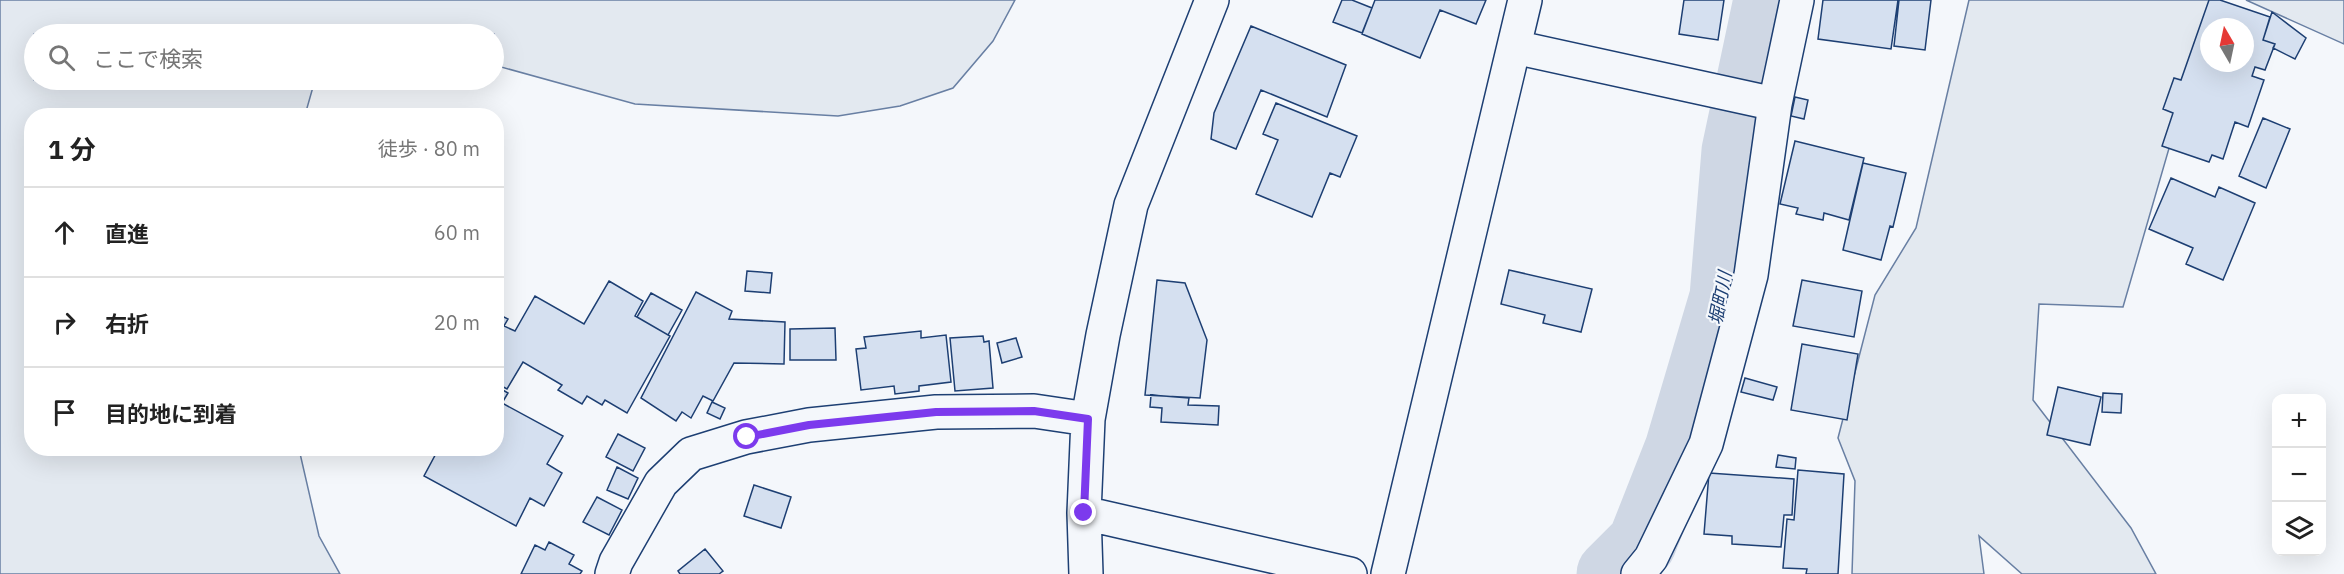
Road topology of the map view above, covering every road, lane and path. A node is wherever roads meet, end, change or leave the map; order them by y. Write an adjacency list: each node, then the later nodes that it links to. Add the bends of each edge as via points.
1 (1212, 0): 6 (street, via 1131,205)
2 (1525, 0): 4 (street)
3 (1797, 0): 5 (street)
4 (1514, 47): 5 (street); 11 (street)
5 (1775, 104): 12 (street, via 1751,275 1706,444 1651,558)
6 (1088, 419): 7 (street); 8 (street, via 1034,411 936,412 809,425 747,437 691,454 661,483)
7 (1084, 513): 9 (street); 10 (street)
8 (612, 574)
9 (1086, 574)
10 (1350, 574)
11 (1388, 574)
12 (1638, 574)

